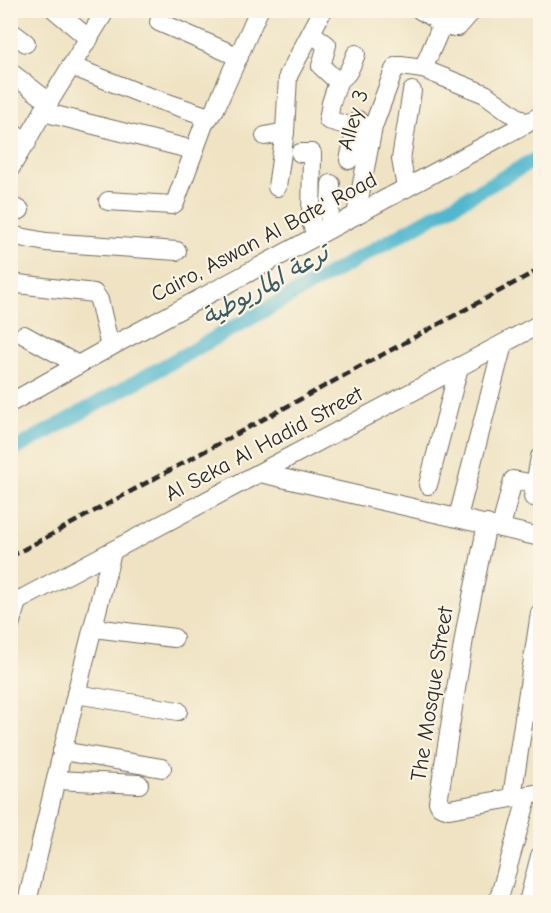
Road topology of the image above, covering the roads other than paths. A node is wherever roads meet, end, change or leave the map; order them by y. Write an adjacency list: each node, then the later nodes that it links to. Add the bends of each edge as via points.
1 (55, 10): 11 (street)
2 (106, 10): 11 (street)
3 (259, 10): 14 (street)
4 (323, 10): 10 (street)
5 (420, 10): 8 (street)
6 (473, 10): 8 (street, via 459,27)
7 (159, 22): 14 (street)
8 (441, 27): 16 (street)
9 (10, 31): 12 (street)
10 (311, 33): 18 (street, via 327,45 321,66); 24 (street, via 288,76)
11 (89, 39): 15 (street)
12 (26, 43)
13 (356, 54): 18 (street, via 347,74)
14 (239, 57): 21 (street)
15 (71, 66): 20 (street); 21 (street)
16 (423, 69): 22 (street, via 485,94); 35 (street, Alley 3, via 401,66 394,70 373,127)
17 (10, 72): 20 (street)
18 (337, 80): 29 (street, via 328,120 357,124)
19 (412, 91): 33 (street, via 402,151)
20 (46, 107): 26 (street); 27 (street)
21 (209, 117): 27 (street)
22 (533, 120): 33 (street, Cairo, Aswan Al Bate' Road)
23 (10, 131): 26 (street)
24 (285, 132): 25 (street); 32 (street)
25 (265, 136)
26 (27, 143): 30 (street)
27 (193, 150): 34 (street, via 173,204)
28 (300, 153): 36 (street, via 312,153 311,222)
29 (349, 160)
30 (10, 169)
31 (331, 184): 36 (street)
32 (277, 187)
33 (406, 189): 35 (street, Cairo, Aswan Al Bate' Road)
34 (108, 201)
35 (356, 215): 36 (street, Cairo, Aswan Al Bate' Road)
36 (323, 233): 43 (street, Cairo, Aswan Al Bate' Road)
37 (10, 234): 38 (street, via 46,242)
38 (177, 251)
39 (10, 283): 43 (street, via 94,293)
40 (540, 324): 42 (street, Al Seka Al Hadid Street)
41 (24, 335): 44 (street)
42 (502, 345): 45 (street, Al Seka Al Hadid Street); 50 (street)
43 (110, 347): 44 (street, Cairo, Aswan Al Bate' Road)
44 (78, 365): 46 (street, Cairo, Aswan Al Bate' Road)
45 (459, 367): 48 (street, Al Seka Al Hadid Street); 49 (street)
46 (10, 403)
47 (540, 457): 51 (street, via 534,491 513,480)
48 (260, 474): 50 (street); 53 (street, Al Seka Al Hadid Street)
49 (428, 485)
50 (458, 518): 51 (street)
51 (494, 526): 52 (street); 65 (street, The Mosque Street, via 464,637 438,802 449,808)
52 (540, 537)
53 (112, 552): 54 (street, Al Seka Al Hadid Street); 57 (street)
54 (14, 603): 56 (street)
55 (540, 613): 65 (street)
56 (10, 625)
57 (94, 628): 58 (street); 59 (street)
58 (174, 638)
59 (76, 694): 60 (street); 61 (street)
60 (178, 711)
61 (62, 751): 62 (street); 63 (street)
62 (162, 768)
63 (56, 780): 64 (street); 67 (street)
64 (139, 784)
65 (527, 795): 68 (street)
66 (540, 856): 69 (street)
67 (27, 903)
68 (498, 903)
69 (528, 903)

